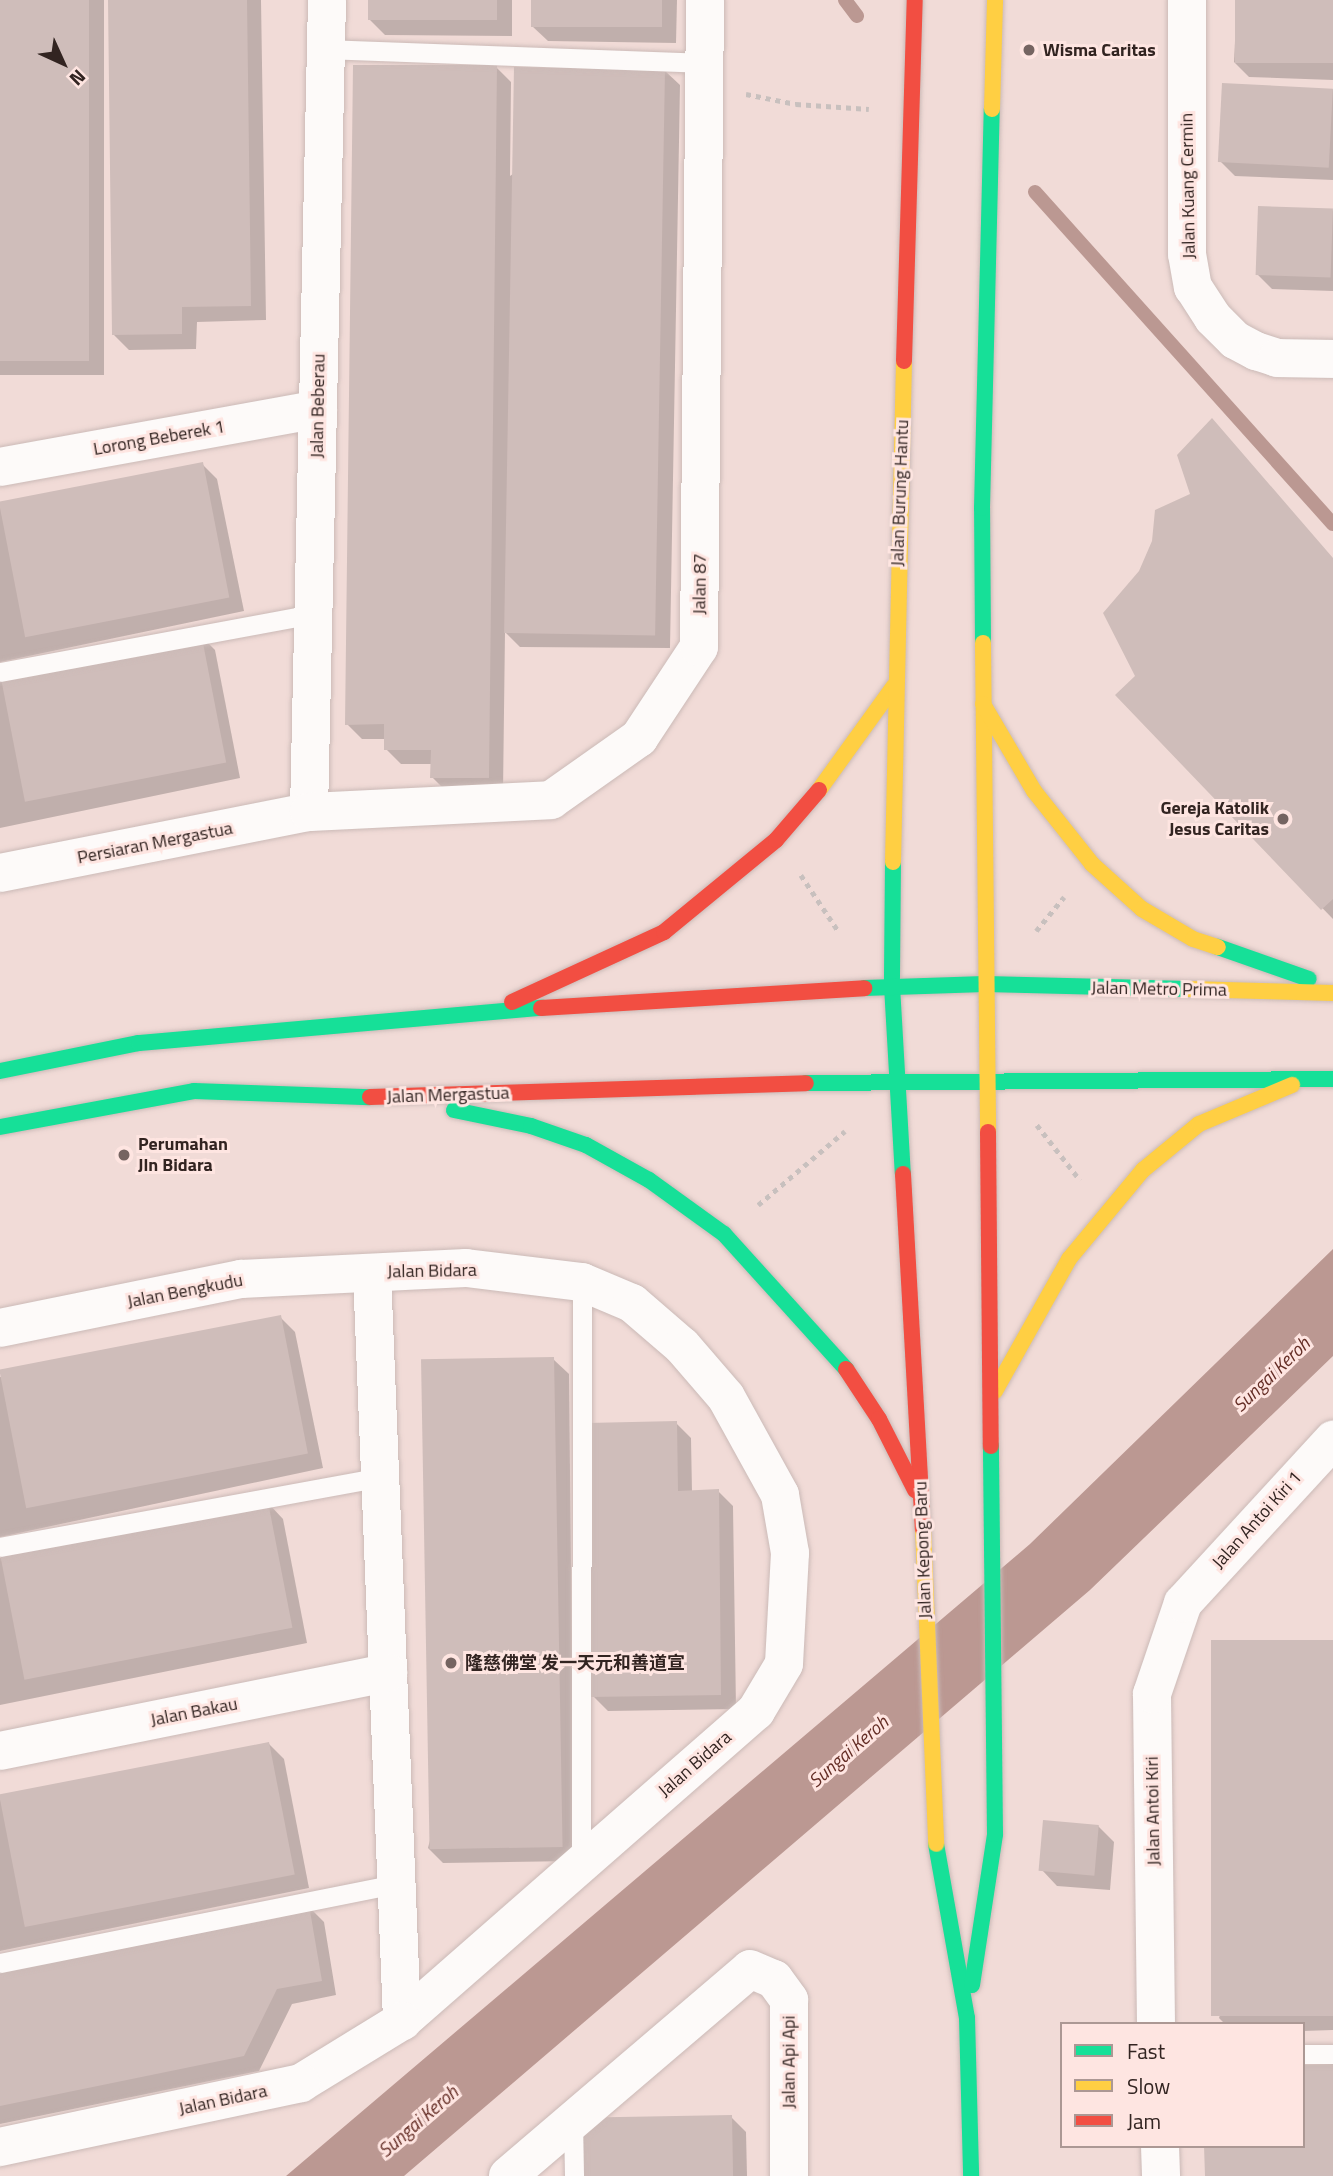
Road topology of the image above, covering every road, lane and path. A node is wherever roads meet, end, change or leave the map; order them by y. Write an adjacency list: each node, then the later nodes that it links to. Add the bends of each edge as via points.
1 (327, 0): 6 (street, Jalan Beberau)
2 (705, 0): 7 (street, Jalan 87)
3 (915, 0): 8 (main road, Jalan Burung Hantu)
4 (995, 0): 15 (main road, via 982,508)
5 (1187, 0): 9 (street, Jalan Kuang Cermin, via 1187,254 1193,287 1213,318 1246,346 1277,358)
6 (326, 49): 7 (lane); 10 (street, Jalan Beberau)
7 (705, 74): 8 (path, via 796,104); 16 (street, Jalan 87, via 699,646 639,738 551,800)
8 (912, 111): 14 (main road, Jalan Burung Hantu)
9 (1333, 359)
10 (318, 409): 11 (street, Lorong Beberek 1); 12 (street, Jalan Beberau)
11 (0, 467)
12 (314, 614): 13 (lane); 16 (street, Jalan Beberau)
13 (0, 672)
14 (894, 686): 17 (main road, via 843,762); 21 (main road, Jalan Burung Hantu)
15 (982, 702): 20 (main road); 22 (main road, via 1034,791 1092,864 1142,909 1193,939)
16 (309, 812): 18 (street, Persiaran Mergastua)
17 (776, 840): 19 (path); 24 (main road, via 664,932)
18 (0, 873)
19 (839, 932)
20 (985, 984): 21 (main road, Jalan Metro Prima); 23 (main road, Jalan Metro Prima); 27 (main road, Jalan Kepong Baru)
21 (892, 986): 24 (main road); 29 (main road, Jalan Kepong Baru)
22 (1333, 986)
23 (1333, 993)
24 (491, 1011): 25 (main road, via 139,1043)
25 (0, 1071)
26 (1310, 1078): 27 (main road); 28 (main road); 34 (main road, via 1199,1124 1143,1170)
27 (987, 1079): 29 (main road, Jalan Mergastua); 39 (main road, Jalan Kepong Baru)
28 (1333, 1079)
29 (898, 1080): 30 (main road, Jalan Mergastua); 42 (main road, Jalan Kepong Baru)
30 (397, 1098): 32 (main road, Jalan Mergastua, via 194,1091); 35 (main road, via 531,1126 586,1145 649,1180)
31 (1037, 1125): 34 (path)
32 (0, 1126)
33 (845, 1131): 35 (path)
34 (1105, 1211): 39 (main road, via 1069,1259)
35 (724, 1234): 42 (main road, via 844,1366 879,1419)
36 (372, 1273): 37 (street, Jalan Bidara, via 466,1268); 38 (street, Jalan Bengkudu, via 241,1279); 41 (street)
37 (582, 1282): 47 (lane); 47 (street, Jalan Bidara, via 632,1303 682,1346 726,1396 780,1495 790,1553 784,1664 756,1711)
38 (0, 1328)
39 (993, 1394): 50 (main road, Jalan Kepong Baru, via 995,1834)
40 (1333, 1440): 44 (street, Jalan Antoi Kiri 1)
41 (380, 1477): 43 (lane); 45 (street)
42 (922, 1504): 50 (main road, Jalan Kepong Baru, via 935,1836)
43 (0, 1547)
44 (1183, 1602): 52 (street, Jalan Antoi Kiri, via 1152,1694)
45 (388, 1673): 46 (street, Jalan Bakau); 48 (street)
46 (0, 1751)
47 (581, 1864): 51 (street, Jalan Bidara)
48 (397, 1884): 49 (lane); 51 (street)
49 (0, 1963)
50 (967, 2018): 61 (main road, Jalan Kepong Baru)
51 (402, 2021): 56 (street, Jalan Bidara, via 301,2083)
52 (1156, 2022)
53 (1305, 2054): 54 (lane)
54 (1333, 2054)
55 (573, 2121): 58 (street); 59 (lane); 60 (street, Jalan Api Api, via 750,1969 774,1979 789,2000)
56 (0, 2147)
57 (1160, 2148): 62 (street)
58 (508, 2176)
59 (573, 2176)
60 (789, 2176)
61 (971, 2176)
62 (1161, 2176)

